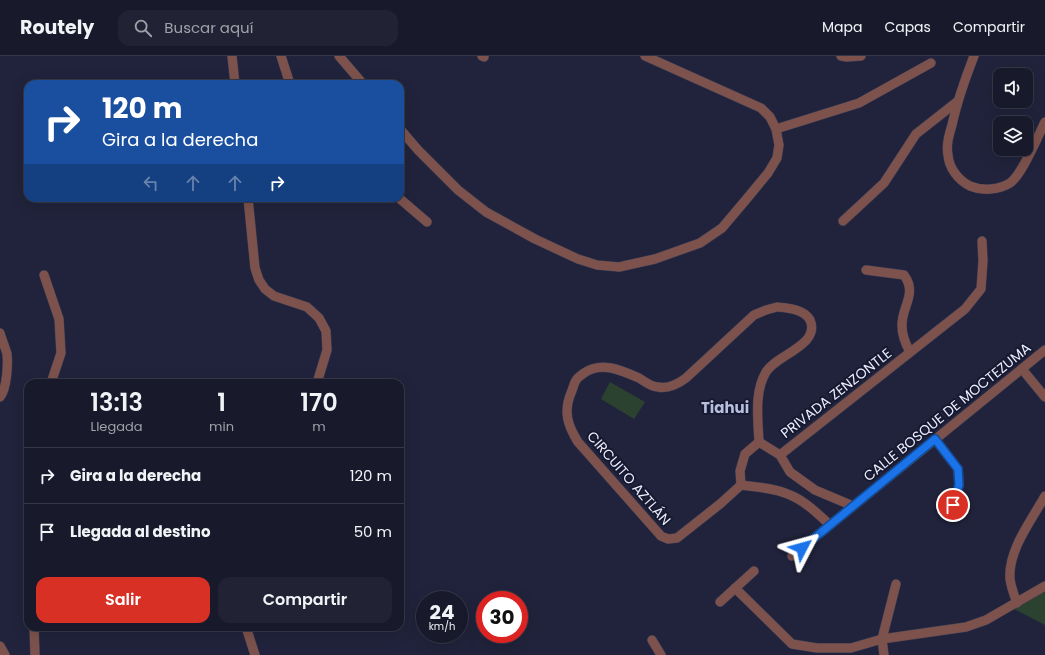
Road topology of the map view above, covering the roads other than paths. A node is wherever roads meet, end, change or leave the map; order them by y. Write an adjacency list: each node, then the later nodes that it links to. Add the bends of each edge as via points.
1 (232, 56): 9 (street)
2 (280, 56): 10 (street)
3 (339, 56): 11 (street)
4 (645, 56): 14 (street, via 761,108 770,117)
5 (841, 56): 6 (street)
6 (861, 56)
7 (974, 56): 12 (street)
8 (931, 63): 14 (street, via 859,103)
9 (235, 80)
10 (289, 80)
11 (359, 80)
12 (958, 101): 13 (street, via 947,145 948,156 956,176 975,188 986,190 1010,183 1018,174); 18 (street, via 916,134 884,183)
13 (1045, 122)
14 (776, 129): 15 (street, via 779,144 777,158 722,228 700,243 656,259 619,267 597,266 578,259 486,212 458,190)
15 (404, 134)
16 (248, 202): 28 (street, via 255,268 264,289 274,296 307,307 319,318 326,331 327,350)
17 (404, 202): 19 (street)
18 (843, 221)
19 (427, 222)
20 (982, 241): 25 (street, PRIVADA ZENZONTLE, via 981,290 965,309)
21 (866, 270): 25 (street, PRIVADA ZENZONTLE, via 904,275 910,282 902,324 903,340)
22 (44, 275): 27 (street, via 59,319 61,353)
23 (0, 333): 29 (street, via 7,355 6,381)
24 (1045, 350): 26 (street, CALLE BOSQUE DE MOCTEZUMA)
25 (910, 352): 33 (street, PRIVADA ZENZONTLE)
26 (1022, 369): 30 (street); 31 (street, CALLE BOSQUE DE MOCTEZUMA)
27 (52, 379)
28 (318, 379)
29 (0, 397)
30 (1045, 397)
31 (935, 439): 36 (street, via 958,469 959,485); 37 (street, CALLE BOSQUE DE MOCTEZUMA)
32 (759, 442): 33 (street); 34 (street, via 745,454 740,471); 34 (street, CIRCUITO AZTLÁN, via 758,404 760,386 766,372 777,360 802,346 811,334 809,319 804,313 790,308 777,307 754,315 686,378 668,387 657,387 609,367 587,371 577,378 569,398 569,427 578,442 662,536 668,539 677,538)
33 (780, 455): 37 (street, via 790,472 815,490)
34 (741, 485): 38 (street, via 790,495)
35 (1045, 496): 45 (street, via 1015,549 1010,564 1010,580)
36 (953, 505)
37 (853, 506): 38 (street, CALLE BOSQUE DE MOCTEZUMA)
38 (830, 525): 39 (street, CALLE BOSQUE DE MOCTEZUMA)
39 (792, 556)
40 (754, 571): 43 (street)
41 (896, 584): 48 (street)
42 (1045, 586): 45 (street)
43 (735, 588): 44 (street); 48 (street, via 792,644 817,648 851,648)
44 (720, 602)
45 (1017, 603): 48 (street, via 986,620 966,627)
46 (34, 631): 53 (street)
47 (247, 631): 54 (street)
48 (882, 639): 55 (street)
49 (652, 640): 51 (street)
50 (0, 646): 52 (street)
51 (658, 654)
52 (6, 655)
53 (35, 655)
54 (255, 655)
55 (884, 655)

